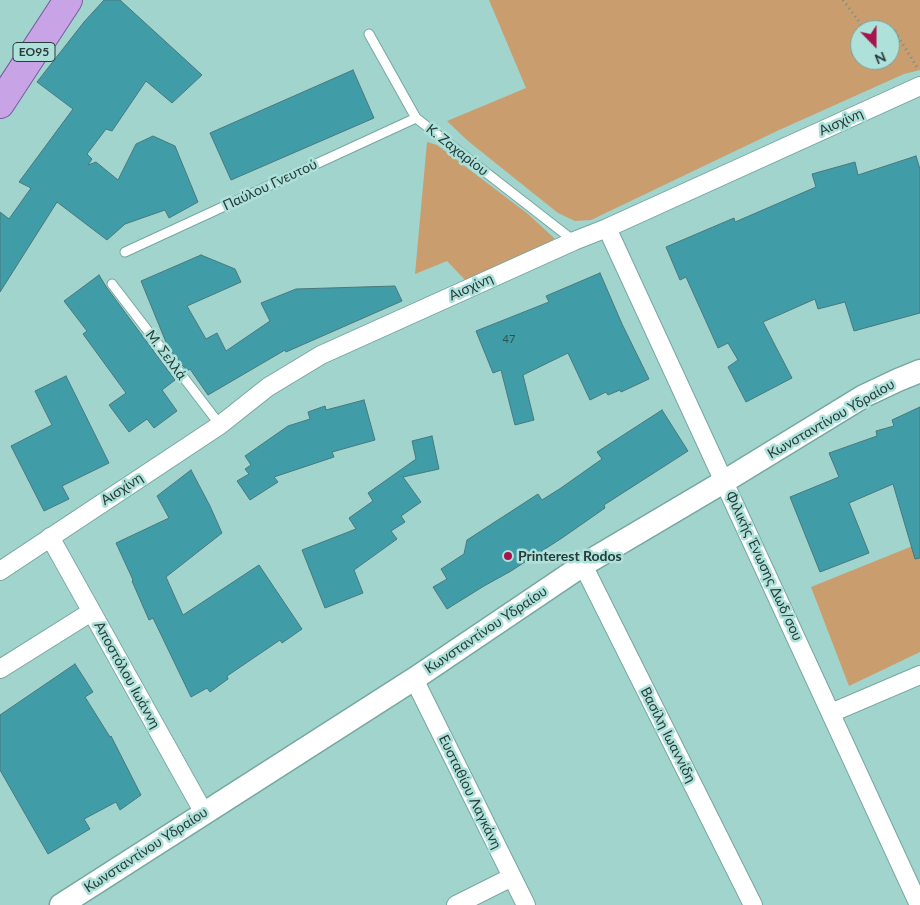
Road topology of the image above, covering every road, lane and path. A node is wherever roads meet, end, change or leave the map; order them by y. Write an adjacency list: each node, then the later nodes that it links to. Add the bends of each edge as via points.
1 (68, 0): 8 (main road, ΕΟ95)
2 (843, 0): 3 (path)
3 (858, 20)
4 (369, 34): 9 (lane, Κ. Ζαχαρίου)
5 (900, 39): 6 (path)
6 (920, 73)
7 (920, 86): 10 (street, Αισχίνη)
8 (0, 104)
9 (416, 118): 11 (lane, Κ. Ζαχαρίου); 12 (lane, Παύλου Γνευτού)
10 (607, 228): 11 (street, Αισχίνη); 16 (street, Φιλικής Ένωσης Δωδ/σου)
11 (574, 241): 15 (street, Αισχίνη, via 321,354 268,387)
12 (125, 252)
13 (112, 284): 15 (lane, Μ. Σελλά)
14 (920, 371): 16 (street, Κωνσταντίνου Υδραίου, via 864,396)
15 (220, 425): 17 (street, Αισχίνη)
16 (725, 481): 18 (street, Κωνσταντίνου Υδραίου); 24 (street, Φιλικής Ένωσης Δωδ/σου)
17 (50, 537): 19 (street, Αισχίνη); 20 (street, Αποστόλου Ιωάννη)
18 (583, 565): 23 (street, Κωνσταντίνου Υδραίου); 31 (street, Βασίλη Ιωαννίδη)
19 (0, 571)
20 (91, 612): 21 (street); 25 (street, Αποστόλου Ιωάννη)
21 (0, 669)
22 (920, 675): 24 (street)
23 (414, 679): 25 (street, Κωνσταντίνου Υδραίου); 26 (street, Ευσταθίου Λαγκάνη)
24 (831, 712): 27 (street, Φιλικής Ένωσης Δωδ/σου)
25 (204, 813): 28 (street, Κωνσταντίνου Υδραίου)
26 (512, 877): 29 (street); 30 (street, Ευσταθίου Λαγκάνη)
27 (916, 904)
28 (61, 905)
29 (456, 905)
30 (526, 905)
31 (753, 905)

